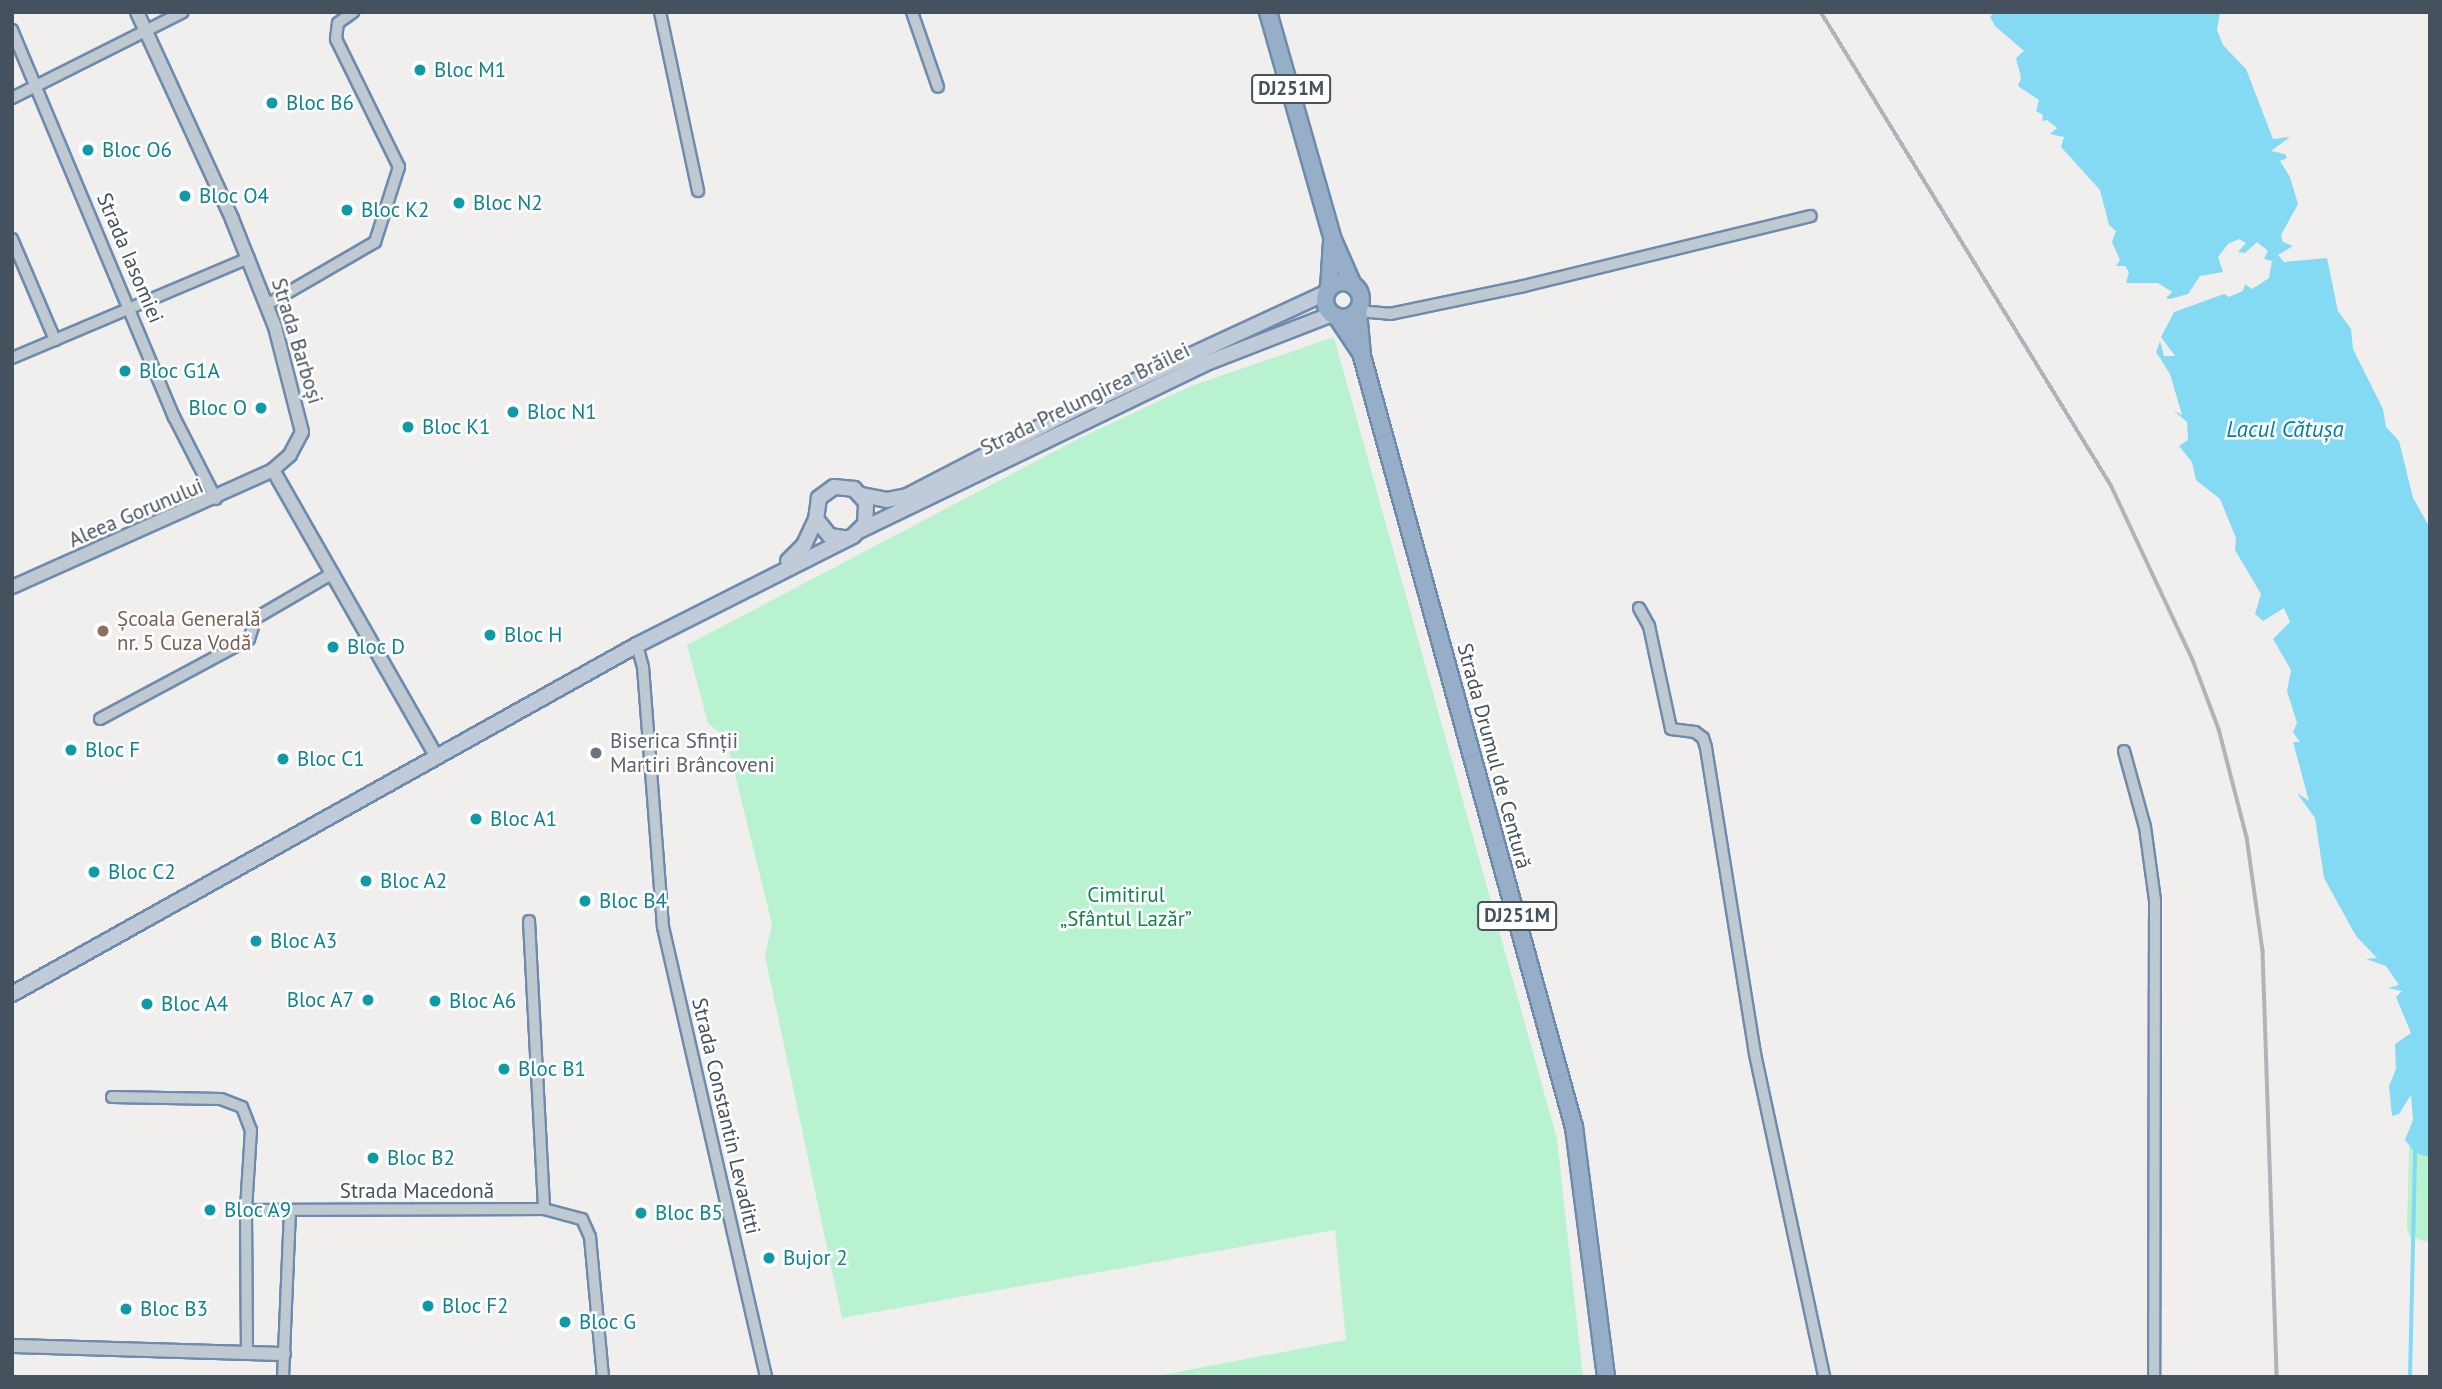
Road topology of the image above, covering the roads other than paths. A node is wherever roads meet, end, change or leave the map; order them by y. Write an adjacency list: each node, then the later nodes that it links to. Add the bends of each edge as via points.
1 (137, 12): 8 (street, Strada Barboși)
2 (183, 12): 8 (street)
3 (353, 12): 19 (street, via 338,23 337,39 399,167 374,242)
4 (660, 12): 12 (street)
5 (912, 12): 9 (street)
6 (1268, 12): 15 (highway, DJ251M)
7 (12, 30): 10 (street, Strada Iasomiei)
8 (146, 33): 10 (street); 16 (street, Strada Barboși)
9 (938, 87)
10 (36, 88): 11 (street); 20 (street, Strada Iasomiei)
11 (12, 98)
12 (698, 191)
13 (1811, 216): 21 (street, via 1538,283 1390,314)
14 (12, 239): 23 (street)
15 (1333, 240): 17 (highway); 18 (highway)
16 (249, 258): 19 (street, Strada Barboși); 20 (street)
17 (1352, 283): 18 (highway, via 1339,282); 21 (highway, via 1360,293)
18 (1328, 290): 22 (highway, via 1325,304); 27 (main road, Strada Prelungirea Brăilei, via 1079,407 906,496 887,500)
19 (268, 304): 26 (street, Strada Barboși, via 302,432 290,455)
20 (131, 308): 23 (street); 28 (street, Strada Iasomiei, via 174,417)
21 (1358, 311): 22 (highway, via 1348,317); 24 (highway)
22 (1334, 316): 24 (highway); 30 (main road, Strada Prelungirea Brăilei, via 1204,364)
23 (55, 340): 25 (street)
24 (1362, 356): 52 (highway, Strada Drumul de Centură / DJ251M, via 1558,1058 1586,1200)
25 (12, 359)
26 (273, 470): 28 (street, Aleea Gorunului); 32 (street)
27 (862, 495): 29 (main road, via 844,486 825,491 816,505); 30 (main road, via 868,517)
28 (216, 499): 34 (street, Aleea Gorunului)
29 (816, 519): 31 (main road, via 830,536); 33 (main road, via 804,545)
30 (860, 530): 31 (main road)
31 (845, 538): 33 (main road)
32 (334, 573): 37 (street, via 256,618 249,639); 39 (street)
33 (773, 573): 36 (main road)
34 (12, 587)
35 (1639, 608): 53 (street, via 1649,626 1671,729 1695,732 1706,748 1755,1054)
36 (637, 645): 39 (main road); 51 (street, Strada Constantin Levaditti, via 643,667 663,927)
37 (100, 719)
38 (2124, 751): 54 (street, via 2145,827 2155,900)
39 (437, 757): 41 (main road)
40 (529, 921): 43 (street)
41 (12, 994)
42 (112, 1097): 44 (street, via 221,1099 242,1107 251,1130)
43 (544, 1209): 45 (street, Strada Macedonă); 50 (street, Strada Macedonă, via 582,1219 590,1237)
44 (246, 1210): 45 (street, Strada Macedonă); 47 (street)
45 (290, 1211): 48 (street)
46 (12, 1346): 47 (street)
47 (247, 1352): 48 (street)
48 (284, 1354): 49 (street)
49 (283, 1377)
50 (603, 1377)
51 (766, 1377)
52 (1606, 1377)
53 (1824, 1377)
54 (2154, 1377)

